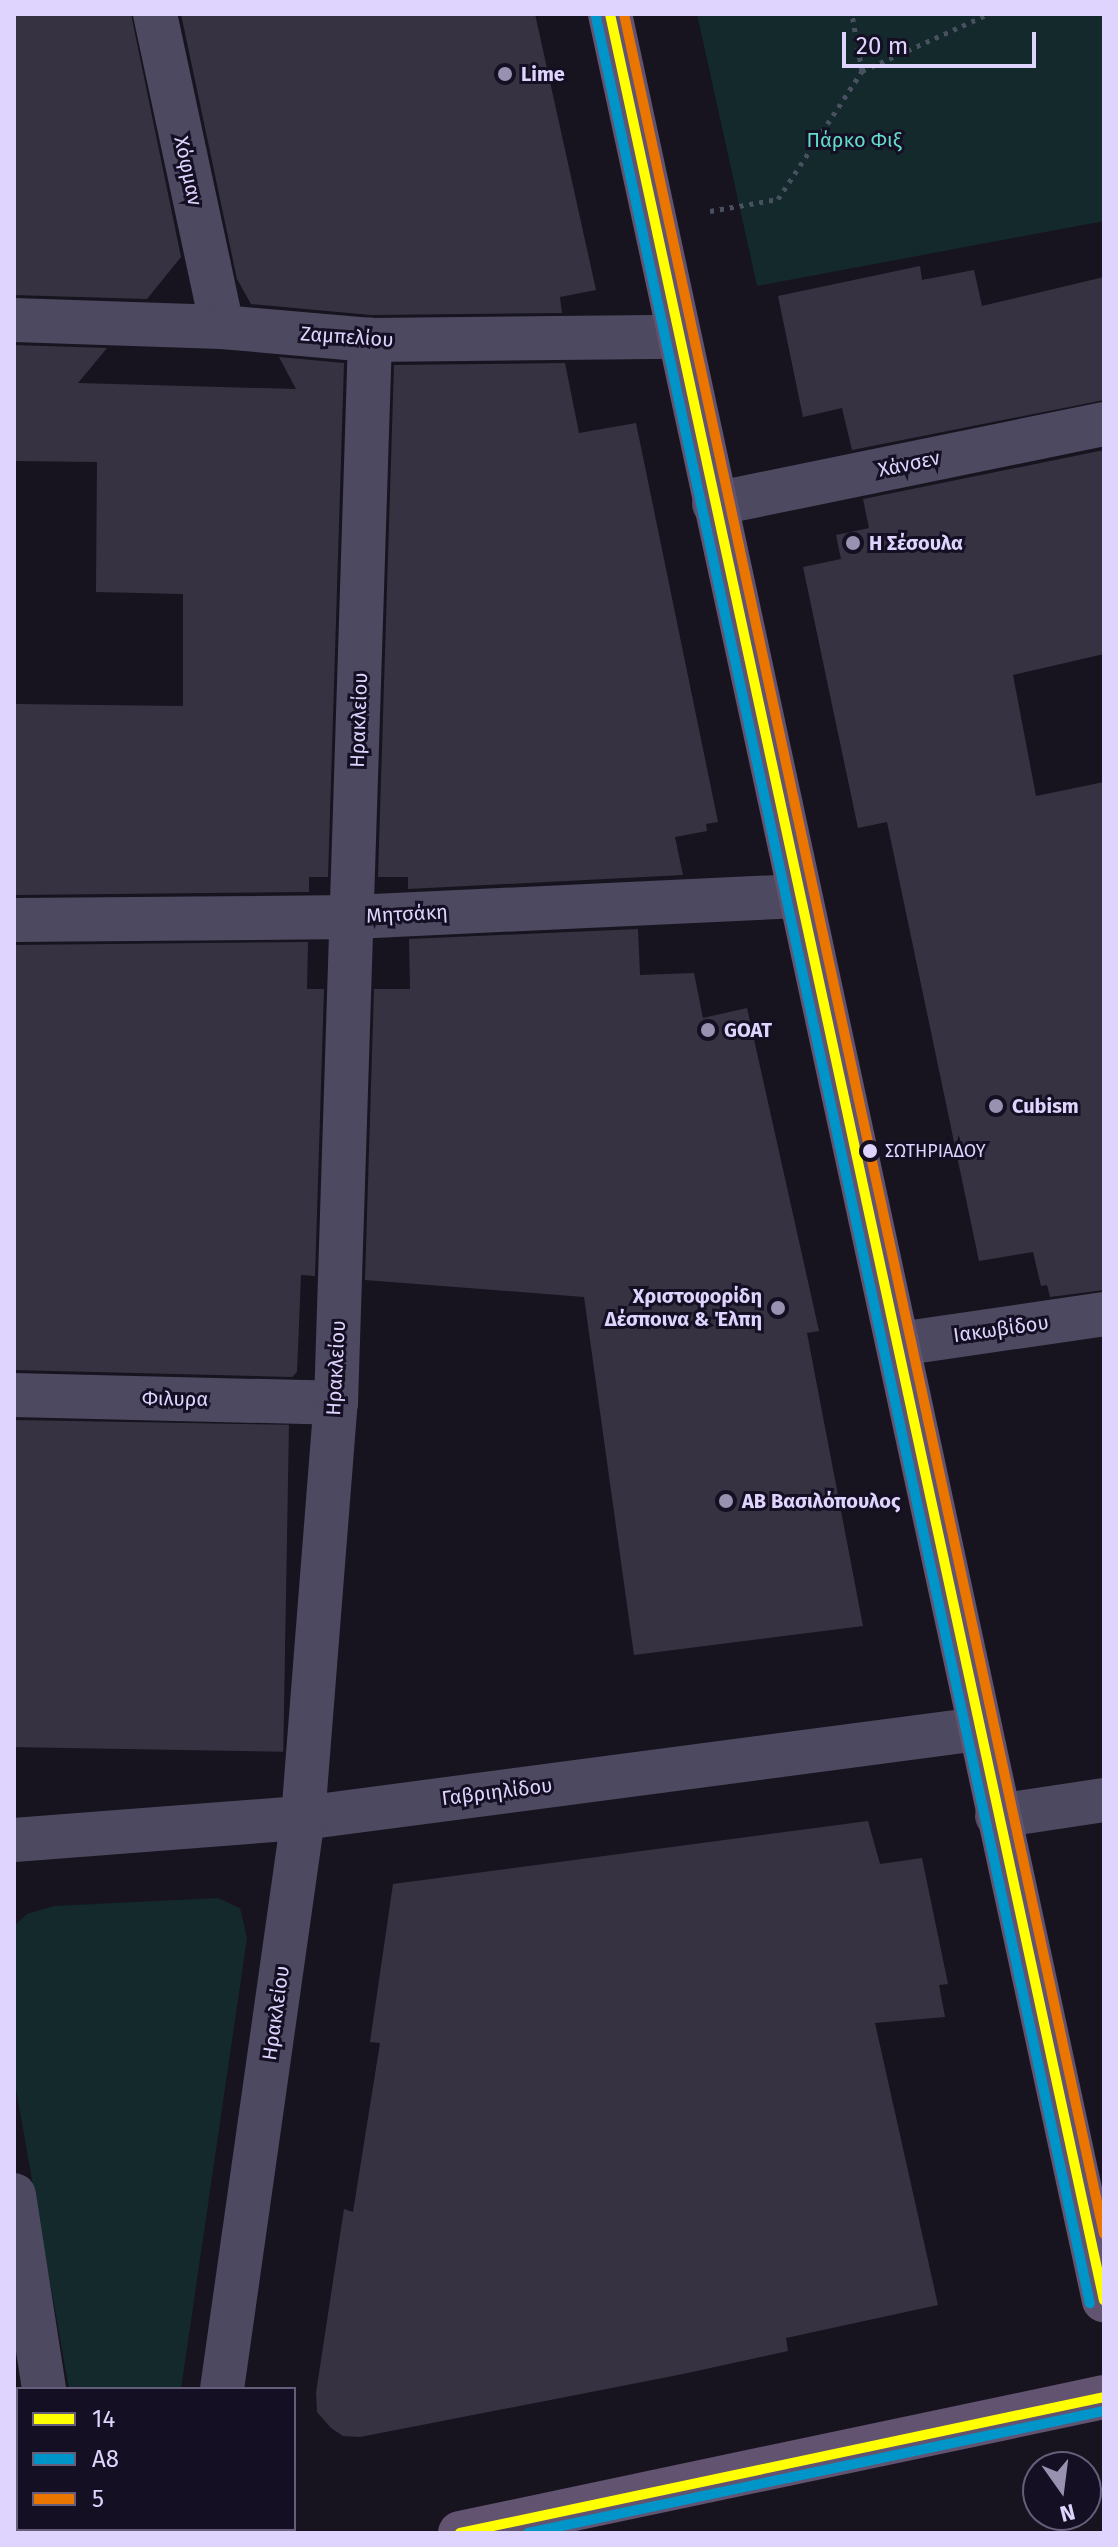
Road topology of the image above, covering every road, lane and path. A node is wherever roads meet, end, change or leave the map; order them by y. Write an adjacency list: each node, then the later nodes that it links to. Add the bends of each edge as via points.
1 (155, 14): 8 (street, Χόφμαν)
2 (610, 14): 9 (main road)
3 (852, 14): 5 (path)
4 (988, 14): 5 (path)
5 (862, 71): 6 (path, via 778,199)
6 (701, 212)
7 (14, 320): 8 (street, Ζαμπελίου)
8 (222, 327): 10 (street, Ζαμπελίου)
9 (679, 337): 10 (street, Ζαμπελίου); 12 (main road)
10 (370, 340): 14 (street, Ηρακλείου)
11 (1104, 424): 12 (street, Χάνσεν)
12 (714, 504): 13 (main road)
13 (800, 896): 14 (street, Μητσάκη); 17 (main road)
14 (353, 917): 15 (street, Μητσάκη); 19 (street, Ηρακλείου)
15 (14, 920)
16 (1104, 1314): 17 (street, Ιακωβίδου)
17 (899, 1344): 20 (main road)
18 (14, 1395): 19 (street, Φιλυρα)
19 (336, 1403): 23 (street, Ηρακλείου)
20 (978, 1729): 22 (main road); 23 (street, Γαβριηλίδου)
21 (1104, 1800): 22 (street)
22 (997, 1816): 26 (main road)
23 (303, 1818): 24 (street, Γαβριηλίδου); 28 (street, Ηρακλείου)
24 (14, 1840)
25 (14, 2195): 27 (street)
26 (1104, 2300)
27 (44, 2387)
28 (222, 2387)
29 (1104, 2397): 30 (main road)
30 (460, 2533)

